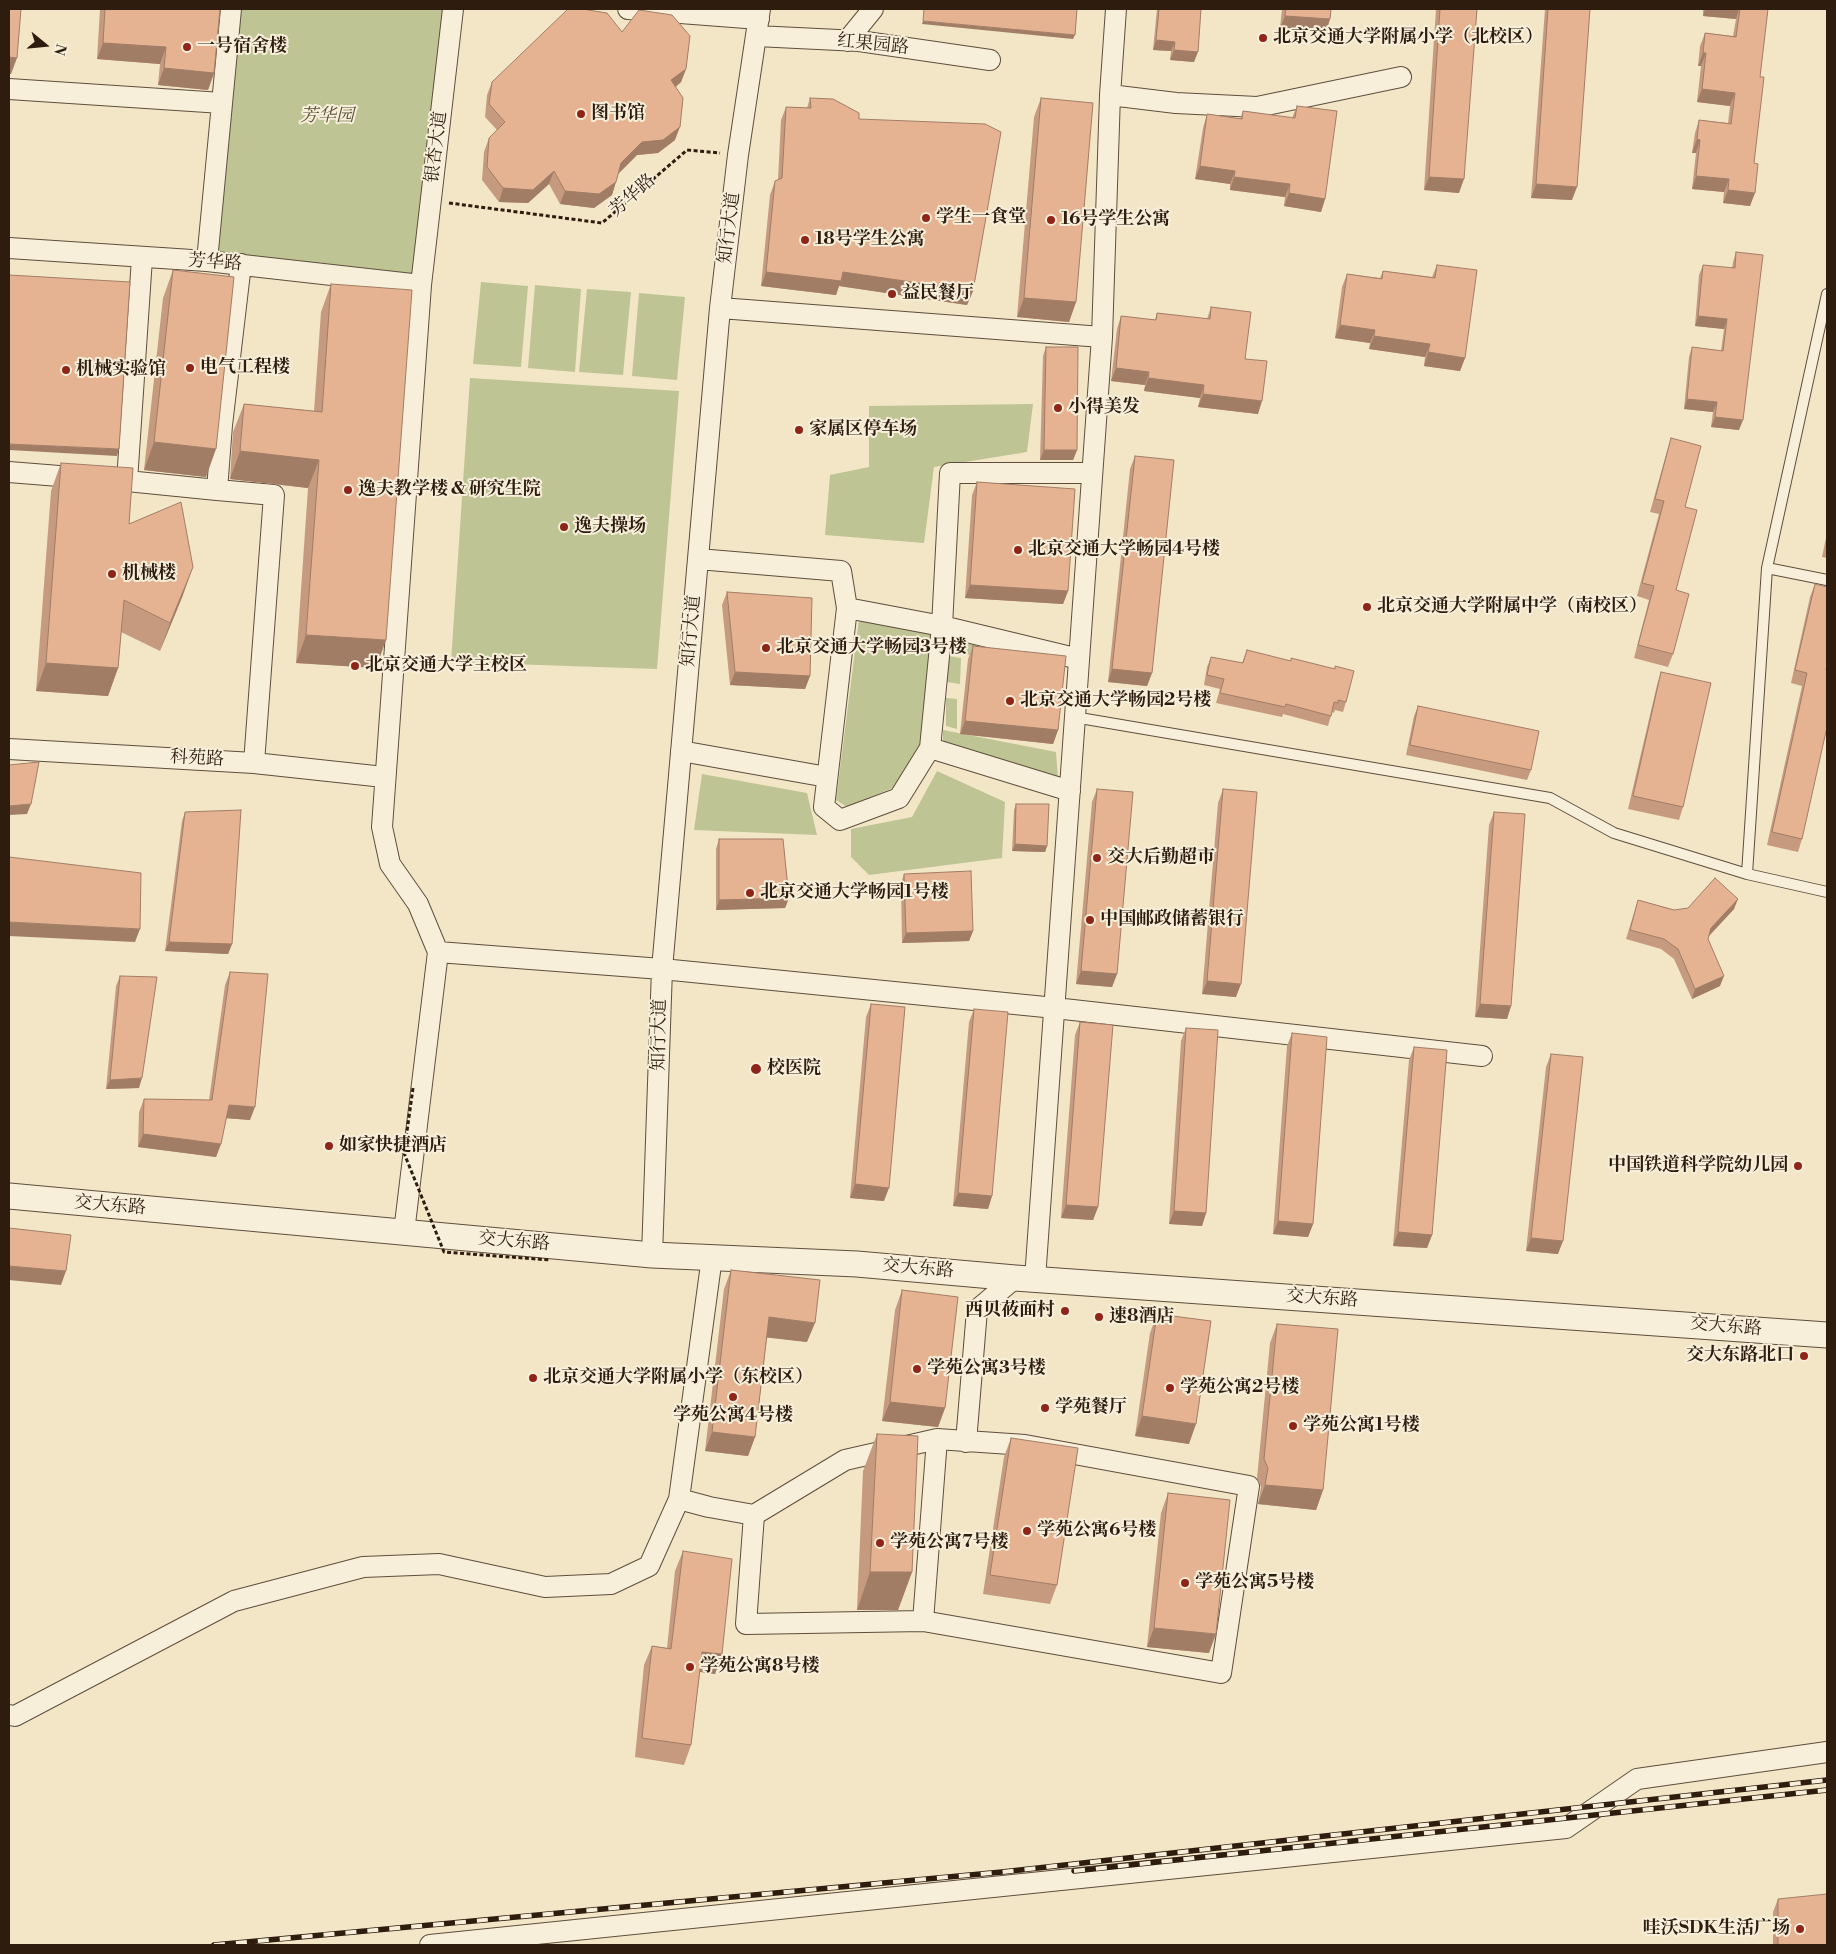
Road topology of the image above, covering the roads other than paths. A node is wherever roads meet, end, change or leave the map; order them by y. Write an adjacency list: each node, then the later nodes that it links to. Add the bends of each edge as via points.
1 (231, 9): 12 (street)
2 (453, 9): 17 (street, 银杏大道)
3 (628, 9): 6 (street, 红果园路)
4 (873, 9): 7 (street)
5 (1116, 9): 11 (street)
6 (759, 21): 7 (street, 红果园路); 19 (street, 知行大道, via 738,155)
7 (847, 41): 8 (street, 红果园路)
8 (990, 60)
9 (1401, 77): 11 (street, via 1256,107 1176,103)
10 (9, 89): 12 (street)
11 (1110, 95): 20 (street)
12 (222, 103): 15 (street)
13 (9, 248): 14 (street, 芳华路)
14 (142, 258): 15 (street, 芳华路); 24 (street)
15 (207, 261): 16 (street, 芳华路)
16 (241, 264): 17 (street, 芳华路); 25 (street)
17 (420, 285): 37 (street, 银杏大道)
18 (1827, 294): 21 (lane)
19 (720, 308): 20 (street); 26 (street, 知行大道)
20 (1102, 337): 23 (street)
21 (1822, 341): 27 (lane)
22 (9, 472): 24 (street)
23 (1092, 473): 30 (street, via 950,473); 31 (street)
24 (127, 481): 25 (street)
25 (217, 490): 36 (street, via 274,495)
26 (698, 559): 29 (street, via 840,571); 35 (street, 知行大道)
27 (1767, 568): 28 (lane); 40 (lane)
28 (1827, 580)
29 (847, 608): 30 (street); 38 (street)
30 (942, 626): 31 (street); 33 (street)
31 (1079, 658): 32 (street)
32 (1074, 717): 39 (street); 40 (lane, via 1550,798 1614,832)
33 (930, 748): 38 (street, via 899,798 840,820 824,807); 39 (street)
34 (9, 749): 36 (street, 科苑路)
35 (681, 751): 38 (street); 43 (street, 知行大道)
36 (254, 762): 37 (street, 科苑路)
37 (384, 777): 42 (street, 银杏大道, via 382,827 390,864 418,904)
38 (827, 777)
39 (1070, 791): 44 (street)
40 (1747, 874): 41 (lane)
41 (1827, 892)
42 (438, 952): 43 (street); 47 (street)
43 (662, 969): 44 (street); 48 (street, 知行大道)
44 (1055, 1008): 45 (street); 50 (street)
45 (1482, 1056)
46 (9, 1196): 47 (street, 交大东路)
47 (404, 1232): 48 (street, 交大东路)
48 (652, 1256): 49 (street, 交大东路)
49 (712, 1258): 50 (street, 交大东路, via 857,1264); 54 (street)
50 (1025, 1279): 51 (street, 交大东路); 53 (street, via 977,1310)
51 (1827, 1335)
52 (937, 1439): 53 (street); 55 (street, via 845,1460); 56 (street)
53 (966, 1442): 56 (street, via 1025,1445 1249,1486 1221,1673)
54 (679, 1499): 55 (street, via 709,1508); 57 (street, via 649,1566 611,1584 545,1587 439,1564 363,1568 234,1601 14,1716)
55 (754, 1515): 56 (street, via 746,1624)
56 (923, 1621)
57 (9, 1715)
58 (1827, 1752): 59 (street, via 1637,1778 1566,1828)
59 (430, 1945)

